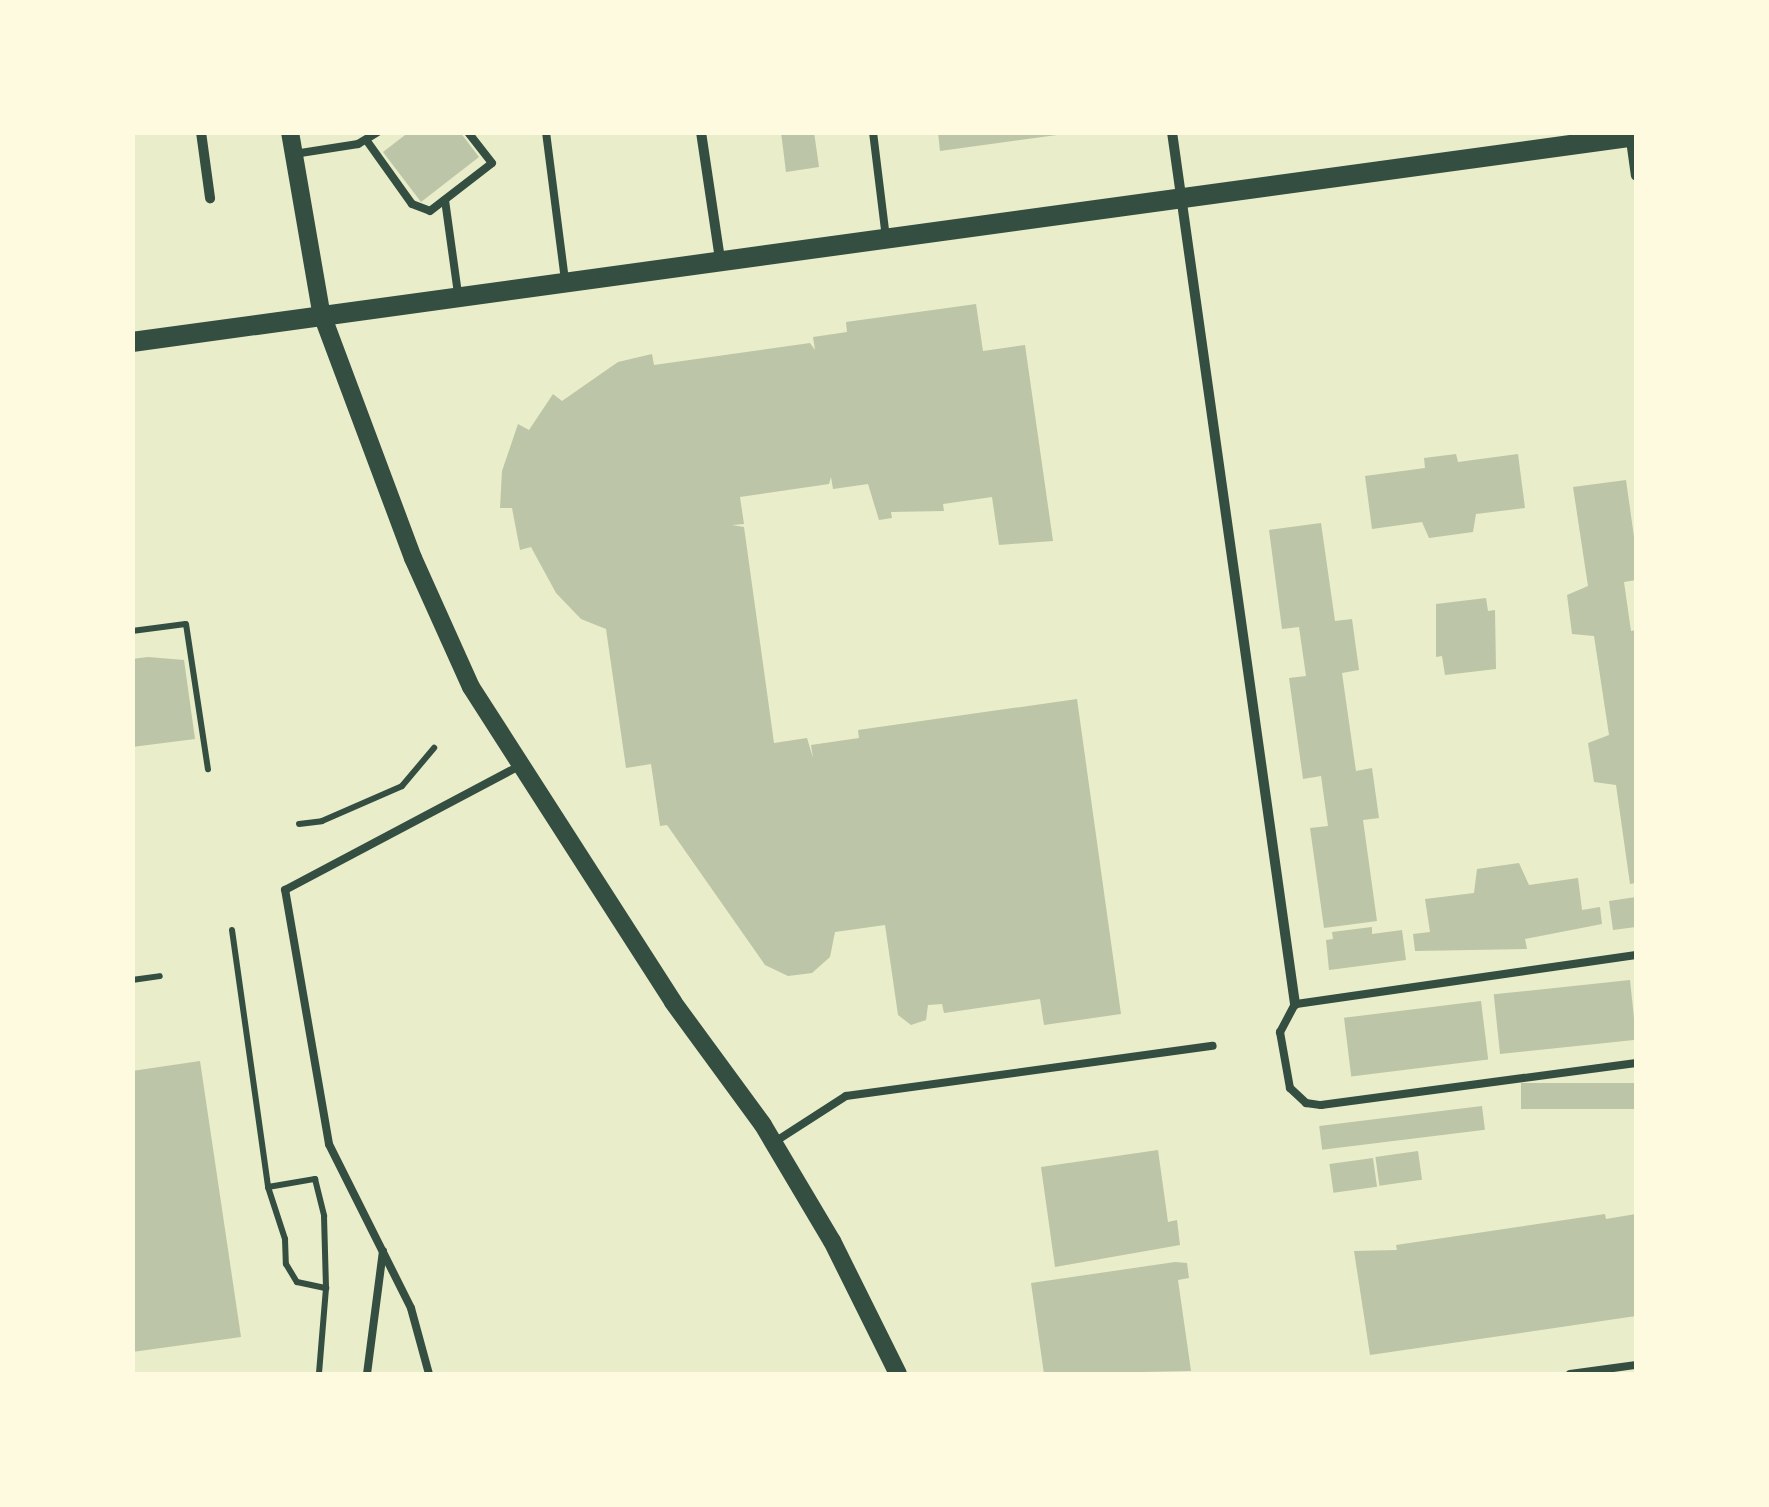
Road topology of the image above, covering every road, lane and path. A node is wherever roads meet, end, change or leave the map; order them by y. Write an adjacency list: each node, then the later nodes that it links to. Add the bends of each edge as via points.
1 (201, 132): 16 (street)
2 (290, 132): 11 (street)
3 (378, 132): 10 (lane)
4 (468, 132): 14 (lane, via 492,163)
5 (546, 132): 20 (lane)
6 (701, 132): 19 (street)
7 (873, 132): 18 (lane)
8 (1172, 132): 15 (street)
9 (1632, 135): 12 (street); 15 (main road)
10 (367, 141): 11 (lane); 17 (lane, via 412,204 430,211)
11 (294, 154): 22 (street)
12 (1636, 176)
13 (452, 178): 14 (lane)
14 (460, 188): 17 (lane)
15 (1182, 197): 18 (main road); 33 (street)
16 (210, 198)
17 (445, 200): 21 (lane)
18 (886, 238): 19 (main road)
19 (720, 259): 20 (main road)
20 (566, 280): 21 (main road)
21 (458, 294): 22 (main road)
22 (321, 312): 23 (main road); 27 (street, via 413,558 471,687)
23 (132, 342)
24 (132, 631): 26 (path, via 186,624)
25 (434, 748): 28 (path, via 402,786 322,822)
26 (208, 768)
27 (518, 768): 36 (street); 38 (lane, via 285,890 329,1144)
28 (299, 824)
29 (232, 930): 37 (path)
30 (1636, 954): 33 (lane)
31 (160, 976): 32 (path)
32 (132, 980)
33 (1295, 1004): 35 (lane, via 1280,1032 1290,1088 1306,1103)
34 (1213, 1046): 36 (lane, via 846,1096)
35 (1636, 1063)
36 (773, 1143): 44 (street)
37 (268, 1187): 39 (path, via 290,1274); 39 (path, via 315,1179 324,1216)
38 (383, 1251): 42 (lane); 43 (lane, via 412,1308)
39 (326, 1288): 41 (path)
40 (1636, 1365): 45 (lane)
41 (319, 1374)
42 (368, 1374)
43 (429, 1374)
44 (898, 1374)
45 (1570, 1374)

